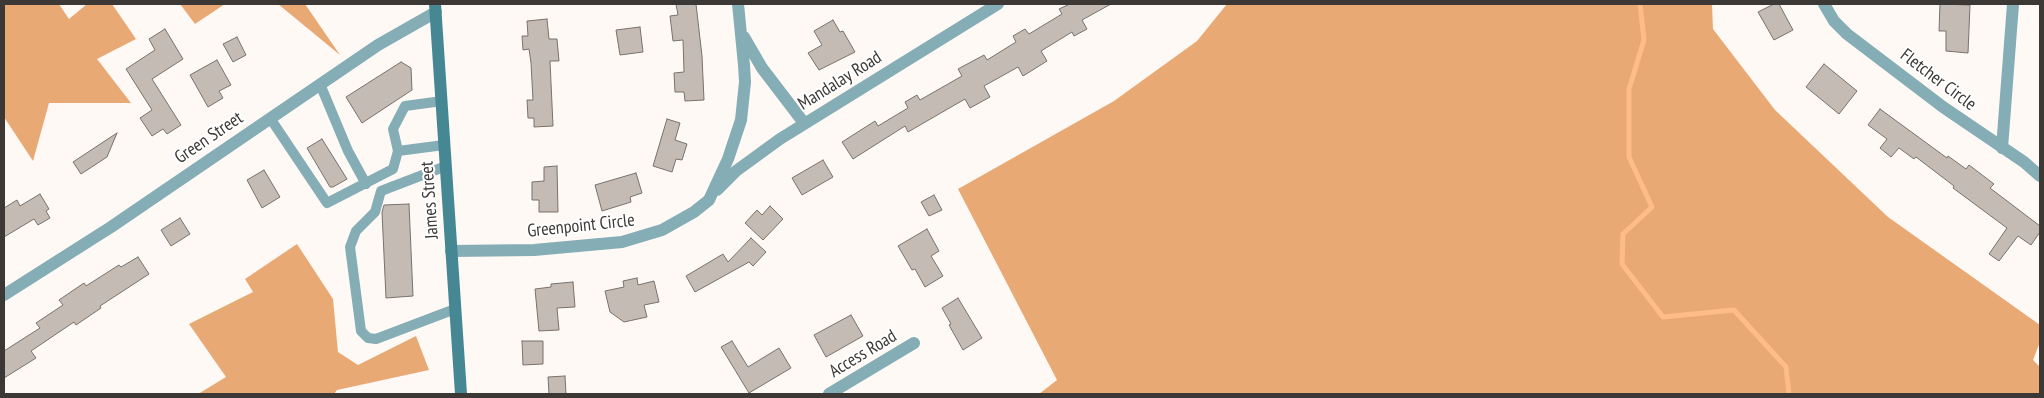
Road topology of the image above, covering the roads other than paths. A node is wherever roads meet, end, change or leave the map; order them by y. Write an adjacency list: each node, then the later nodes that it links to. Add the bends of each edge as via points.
1 (738, 4): 6 (street, Greenpoint Circle)
2 (996, 4): 10 (street, Mandalay Road)
3 (1824, 4): 12 (street, Fletcher Circle, via 1847,34)
4 (2013, 4): 12 (street)
5 (435, 8): 7 (street, Green Street); 8 (main road, James Street)
6 (741, 31): 10 (street, Greenpoint Circle, via 762,68); 17 (street, Greenpoint Circle, via 745,82 741,120 728,160)
7 (320, 84): 9 (street, Green Street); 16 (lane, via 348,151)
8 (442, 102): 11 (main road, James Street); 13 (lane, via 405,106 393,130)
9 (270, 118): 16 (lane, via 327,203); 19 (street, Green Street)
10 (804, 124): 17 (street, Mandalay Road, via 736,171)
11 (444, 145): 13 (lane); 14 (main road, James Street)
12 (2002, 148): 15 (street, Fletcher Circle)
13 (398, 151): 16 (lane, via 393,169)
14 (446, 166): 18 (main road, James Street); 20 (lane, via 382,190 375,212 356,231 350,246 361,331 368,338 376,339)
15 (2040, 176)
16 (366, 184)
17 (709, 200): 18 (street, Greenpoint Circle, via 678,222 644,237 622,242 534,250)
18 (451, 251): 20 (main road, James Street)
19 (4, 295)
20 (455, 309): 22 (main road, James Street)
21 (914, 343): 23 (street, Access Road)
22 (461, 394)
23 (829, 394)

